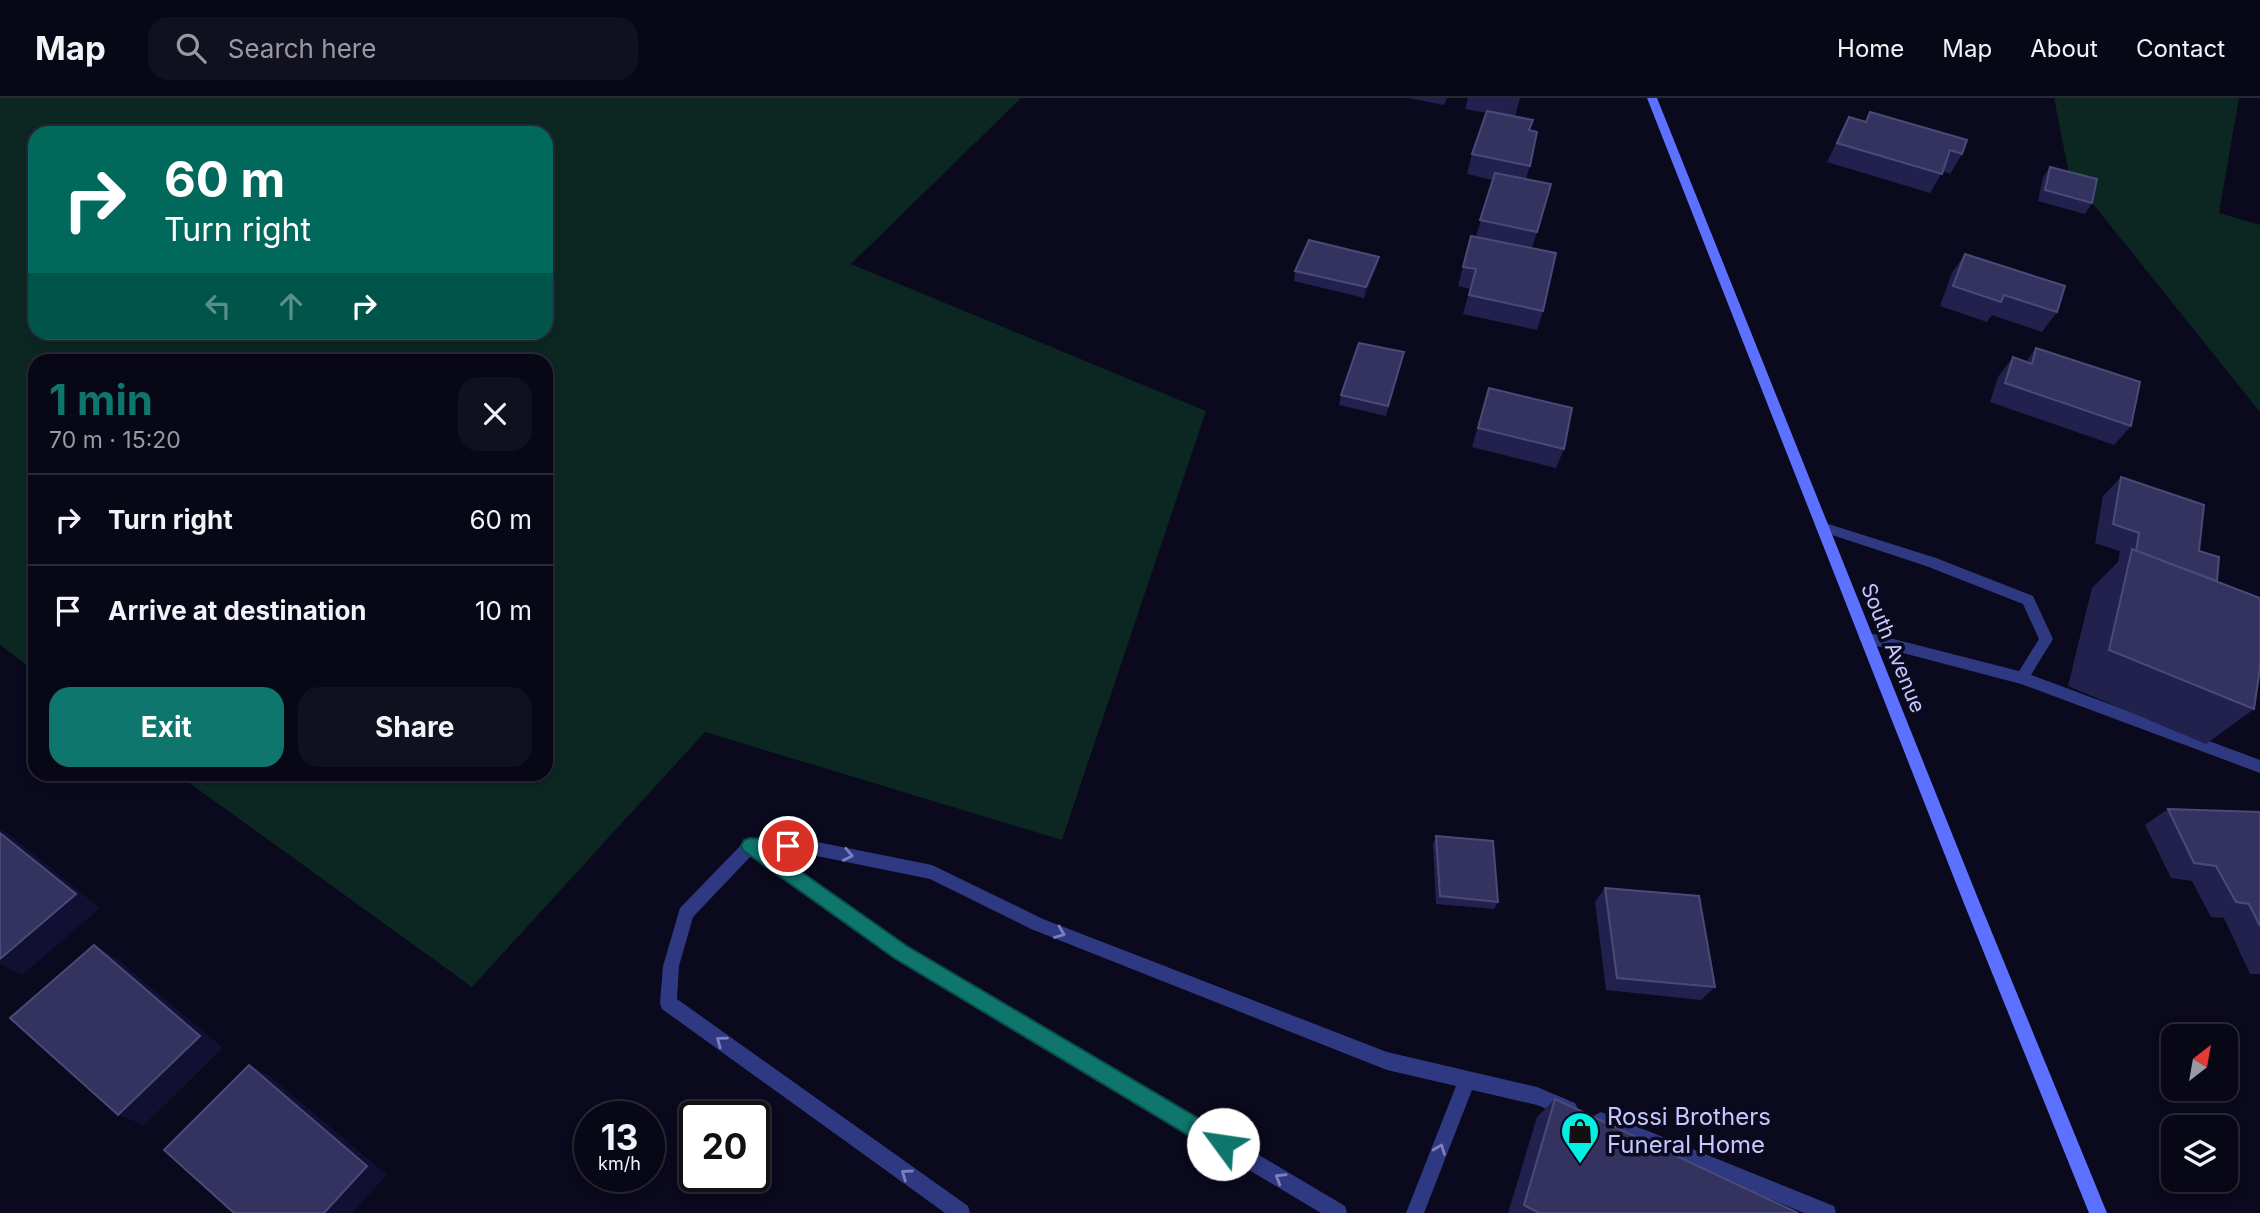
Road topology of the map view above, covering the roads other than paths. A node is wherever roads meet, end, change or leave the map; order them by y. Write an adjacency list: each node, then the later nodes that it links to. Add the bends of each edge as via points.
1 (1652, 98): 2 (main road, South Avenue)
2 (1822, 527): 3 (main road, South Avenue); 4 (lane, via 2028,600 2046,639)
3 (1866, 638): 4 (lane); 12 (main road, South Avenue)
4 (2022, 678): 5 (lane)
5 (2260, 767)
6 (750, 846): 7 (lane, one-way to 7, via 807,847 932,872 1037,923 1387,1061); 8 (lane, one-way to 6, via 668,1003 671,966 686,912); 9 (lane, one-way to 6, via 901,952)
7 (1467, 1080): 10 (lane, one-way to 7); 11 (lane, via 1537,1096)
8 (961, 1213)
9 (1338, 1213)
10 (1415, 1213)
11 (1827, 1213)
12 (2098, 1213)

